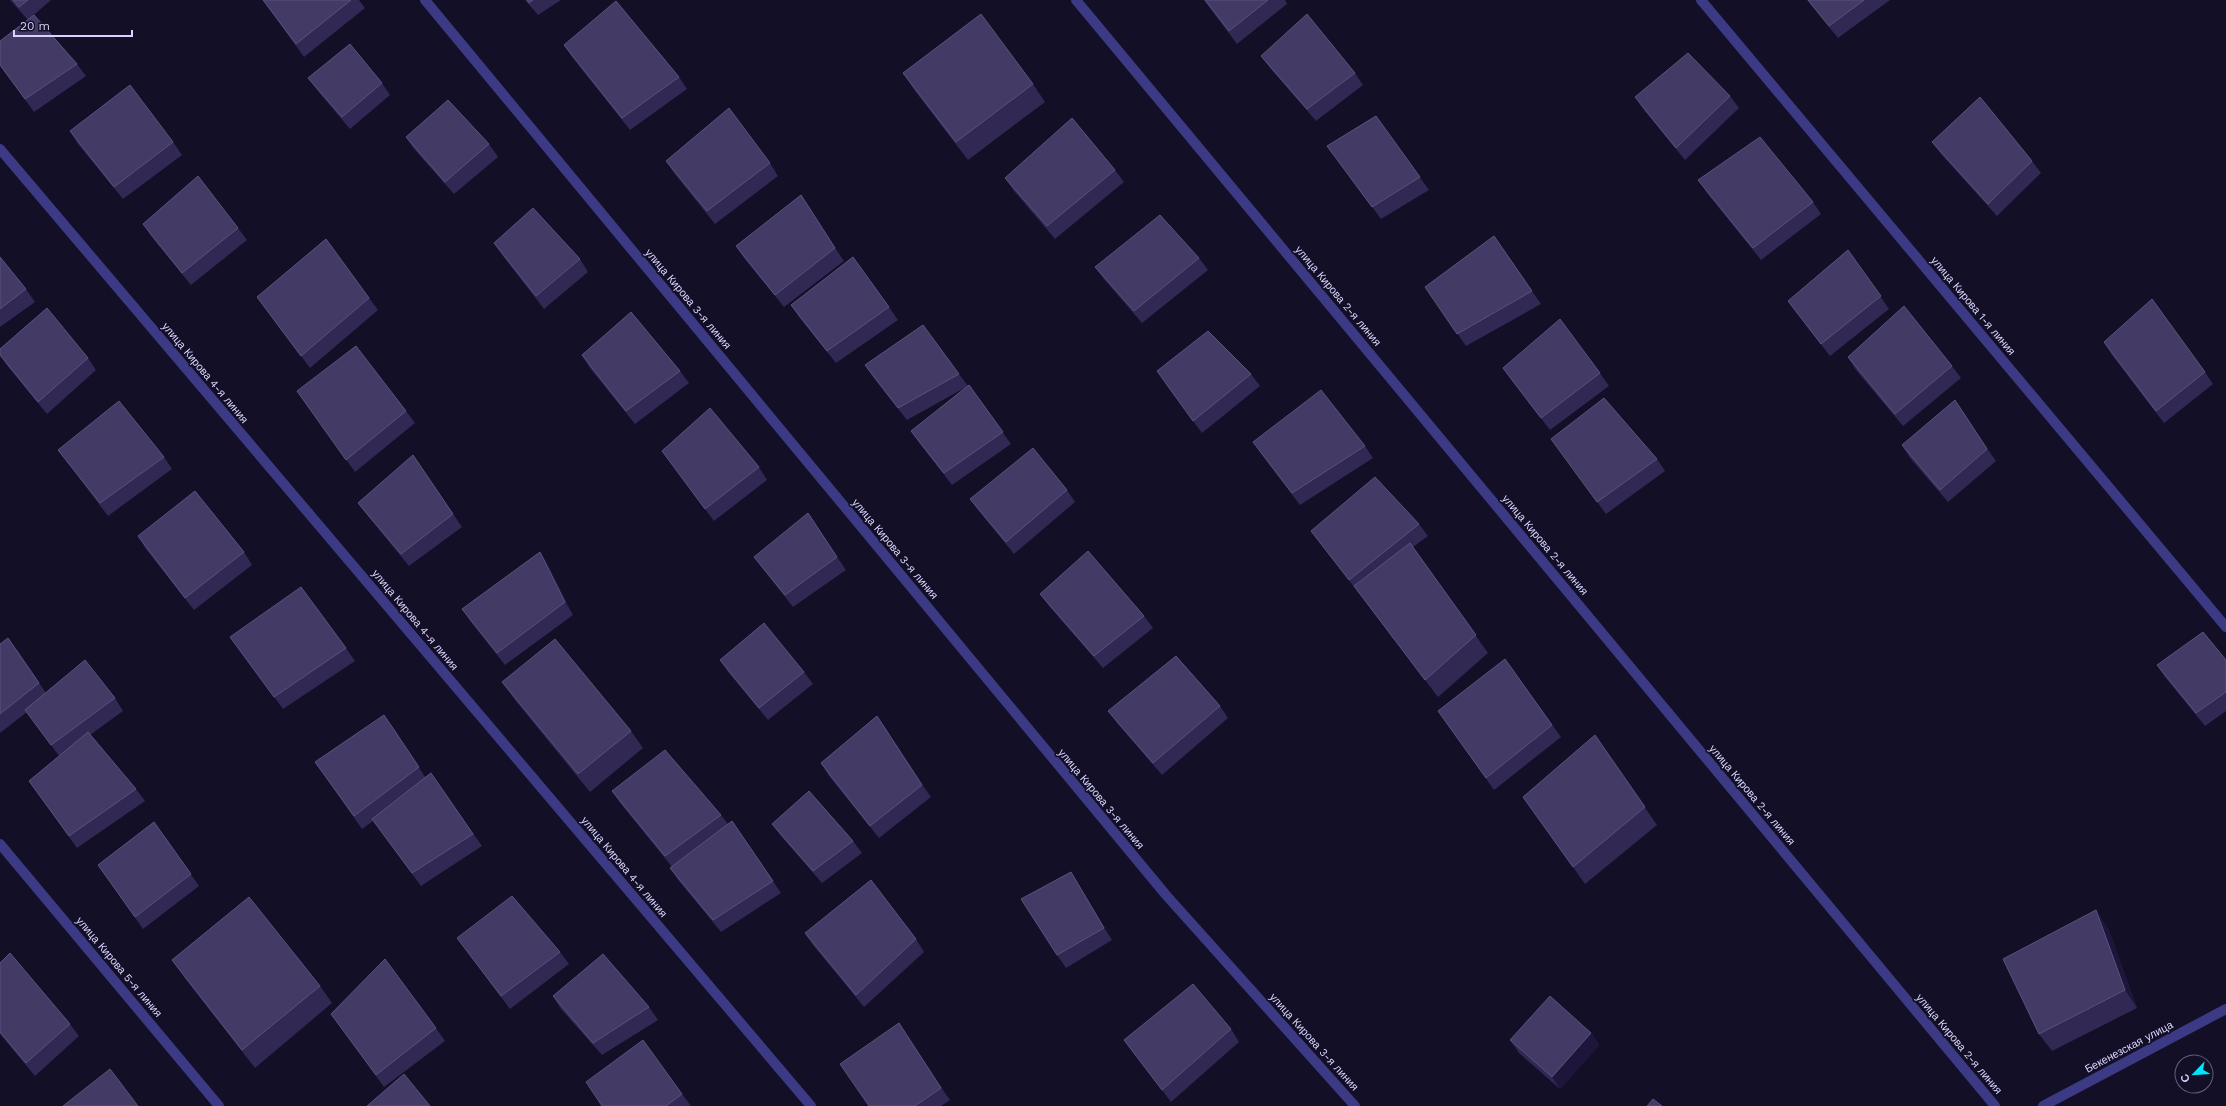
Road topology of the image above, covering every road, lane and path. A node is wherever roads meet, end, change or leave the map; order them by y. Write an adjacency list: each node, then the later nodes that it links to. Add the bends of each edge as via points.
1 (424, 0): 10 (street, улица Кирова 3-я линия, via 1166,895)
2 (1076, 0): 11 (street, улица Кирова 2-я линия)
3 (1701, 0): 5 (street, улица Кирова 1-я линия)
4 (0, 150): 9 (street, улица Кирова 4-я линия)
5 (2226, 627)
6 (0, 844): 8 (street, улица Кирова 5-я линия)
7 (2226, 1009): 12 (street, Бекенезская улица)
8 (219, 1106)
9 (811, 1106)
10 (1355, 1106)
11 (1995, 1106)
12 (2043, 1106)

